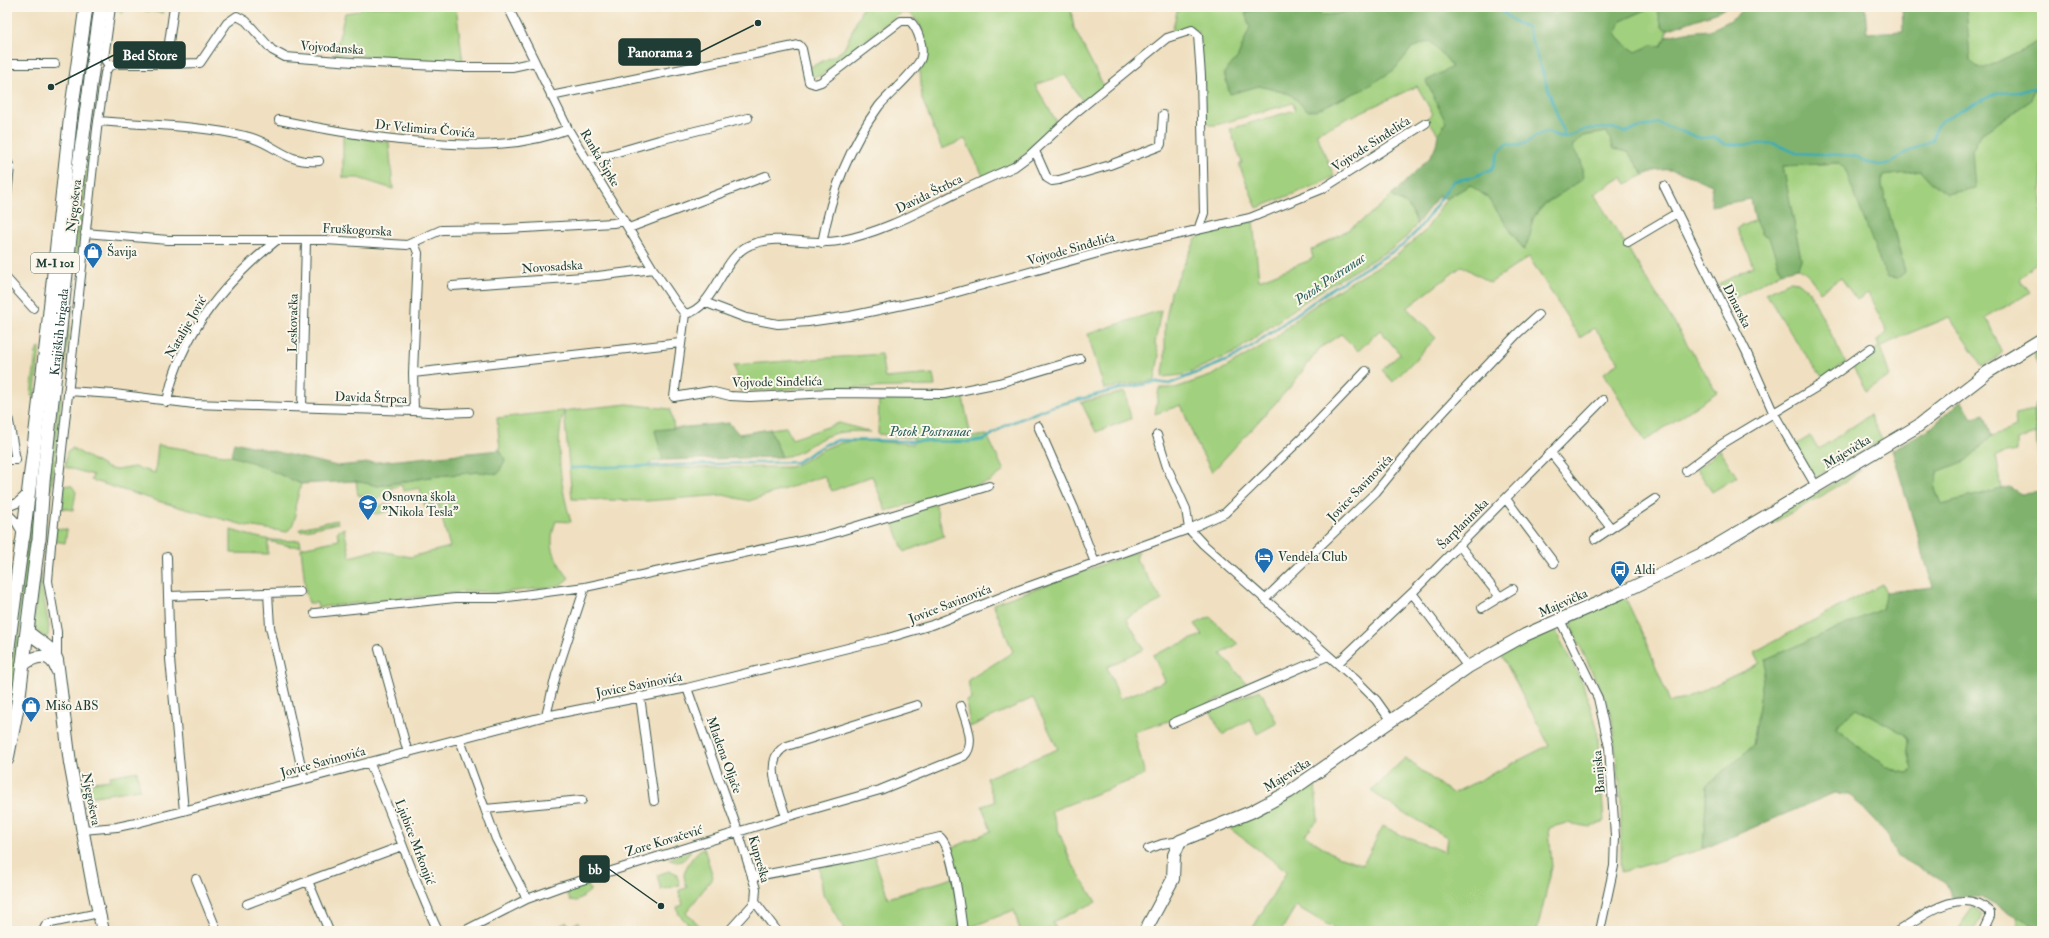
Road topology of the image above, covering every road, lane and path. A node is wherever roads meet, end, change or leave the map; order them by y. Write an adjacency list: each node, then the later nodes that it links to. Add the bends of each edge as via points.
1 (86, 7): 64 (main road, Krajiških brigada / M-I 101, via 71,113)
2 (101, 7): 18 (main road, Krajiških brigada / M-I 101)
3 (111, 7): 6 (street, Njegoševa)
4 (174, 7): 10 (street)
5 (508, 7): 7 (street, Ranka Šipke)
6 (106, 62): 10 (street, Vojvođanska); 15 (street, Njegoševa); 18 (main road, via 100,64 91,128)
7 (535, 62): 10 (street, Vojvođanska, via 512,67 459,67 285,56 272,50 246,20 237,16 227,23 200,63); 11 (street, Ranka Šipke)
8 (7, 64): 9 (street)
9 (55, 64)
10 (166, 64)
11 (551, 96): 17 (street, Ranka Šipke); 35 (street, via 799,45 809,82 815,84 901,21 907,20 914,25 919,37 922,54 920,61 881,104 860,135 832,196)
12 (1163, 115): 19 (street, via 1160,146 1107,166 1059,180 1052,181 1047,178)
13 (748, 118): 22 (street)
14 (279, 120): 17 (street, Dr Velimira Čovića, via 347,133 476,146 537,139)
15 (98, 121): 21 (street, via 238,134 254,138 298,161); 30 (street, Njegoševa)
16 (1426, 123): 29 (street, Vojvode Sinđelića, via 1311,195 1250,218)
17 (568, 129): 22 (street, Ranka Šipke)
18 (82, 148): 88 (main road, Krajiških brigada / M-I 101, via 58,340)
19 (1035, 151): 29 (street, Davida Štrbca, via 1074,114 1167,38 1192,30 1198,36 1201,76 1204,213); 35 (street, Davida Štrbca, via 1014,167 897,223 858,236)
20 (7, 161): 25 (street, via 10,167)
21 (319, 161)
22 (587, 161): 27 (street, Ranka Šipke)
23 (766, 176): 28 (street)
24 (1664, 186): 26 (street, Dinarska)
25 (7, 195)
26 (1676, 213): 33 (street); 56 (street, Dinarska, via 1746,351)
27 (624, 221): 28 (street, Ranka Šipke); 34 (street, Fruškogorska, via 612,224 441,230)
28 (629, 228): 36 (street, Ranka Šipke)
29 (1198, 230): 39 (street, Vojvode Sinđelića, via 1109,250 936,298 831,319 768,324 737,316)
30 (85, 233): 31 (street, Fruškogorska, via 168,240); 49 (street, Njegoševa)
31 (277, 240): 32 (street, Fruškogorska); 51 (street, Natalije Jović, via 233,281 207,311 172,377)
32 (306, 240): 34 (street, Fruškogorska, via 407,245); 52 (street, Leskovačka)
33 (1628, 242)
34 (414, 243): 48 (street, via 418,252)
35 (822, 243): 39 (street, Davida Štrbca, via 773,241 749,245 734,258)
36 (653, 269): 38 (street, Novosadska, via 598,276); 41 (street, Ranka Šipke)
37 (7, 279): 40 (street)
38 (452, 286)
39 (704, 302): 41 (street, Davida Štrbca, via 696,310)
40 (33, 308)
41 (685, 314): 44 (street, Vojvode Sinđelića)
42 (1538, 315): 84 (street, Jovice Savinovića, via 1454,400 1376,492)
43 (2042, 339): 63 (street, Majevička, via 1988,372 1918,426)
44 (680, 343): 46 (street, Vojvode Sinđelića, via 674,397 706,391 739,397 830,393 944,394 999,383); 48 (street, Davida Štrpca)
45 (1871, 348): 56 (street, via 1820,385)
46 (1080, 360)
47 (1366, 371): 70 (street, Jovice Savinovića, via 1230,510)
48 (413, 373): 54 (street, Davida Štrpca)
49 (68, 391): 51 (street, Davida Štrpca, via 114,394); 94 (street, Njegoševa, via 48,581 57,632)
50 (1603, 400): 59 (street, Šarplaninska)
51 (167, 402): 52 (street, Davida Štrpca)
52 (302, 407): 54 (street, Davida Štrpca)
53 (7, 411): 60 (street, via 16,460)
54 (414, 411): 55 (street)
55 (469, 412)
56 (1773, 412): 61 (street, via 1722,444); 63 (street, Dinarska)
57 (1038, 426): 75 (street)
58 (1158, 435): 70 (street, via 1167,467 1186,509)
59 (1551, 453): 65 (street, Šarplaninska); 69 (street)
60 (7, 460)
61 (1686, 471)
62 (989, 486): 77 (street, via 824,536)
63 (1816, 486): 87 (street, Majevička, via 1702,554)
64 (29, 492): 67 (street, via 17,503); 71 (main road, Krajiških brigada / M-I 101)
65 (1506, 499): 73 (street, Šarplaninska); 76 (street)
66 (1654, 499): 69 (street)
67 (7, 507)
68 (7, 513): 71 (street, via 16,522)
69 (1611, 528): 72 (street)
70 (1189, 529): 75 (street, Jovice Savinovića); 84 (street, via 1202,544)
71 (23, 538): 90 (main road, Krajiških brigada / M-I 101)
72 (1595, 539)
73 (1459, 546): 81 (street, Šarplaninska); 83 (street)
74 (167, 556): 82 (street)
75 (1095, 563): 96 (street, Jovice Savinovića, via 932,625)
76 (1554, 563)
77 (585, 587): 86 (street, via 500,598 455,598); 100 (street, via 556,675)
78 (1513, 589): 83 (street)
79 (300, 592): 80 (street)
80 (268, 593): 82 (street); 107 (street, via 270,627)
81 (1412, 593): 92 (street, Šarplaninska); 95 (street)
82 (168, 596): 111 (street, via 170,659)
83 (1500, 597): 85 (street)
84 (1265, 599): 91 (street)
85 (1482, 608)
86 (315, 613)
87 (1560, 620): 95 (street, Majevička, via 1525,635); 135 (street, Banijska, via 1598,698 1609,747 1614,866)
88 (27, 631): 93 (main road, Krajiških brigada / M-I 101); 94 (street, via 51,648)
89 (380, 649): 104 (street)
90 (7, 655)
91 (1328, 656): 92 (street); 102 (street)
92 (1338, 664): 101 (street, via 1367,691)
93 (22, 666): 94 (street, via 35,657 43,656); 105 (main road, Krajiških brigada / M-I 101)
94 (57, 666): 113 (street, Njegoševa, via 67,746)
95 (1468, 667): 101 (street, Majevička)
96 (687, 688): 97 (street, Jovice Savinovića); 114 (street, Mladena Oljače)
97 (640, 696): 100 (street, Jovice Savinovića); 109 (street)
98 (917, 706): 112 (street, via 778,751 773,760 773,769)
99 (961, 706): 112 (street, Zore Kovačević, via 970,746 967,753 960,758 880,790)
100 (546, 716): 103 (street, Jovice Savinovića)
101 (1391, 721): 115 (street, Majevička, via 1289,792 1251,812)
102 (1173, 723)
103 (460, 740): 104 (street, Jovice Savinovića); 110 (street)
104 (408, 753): 106 (street, Jovice Savinovića)
105 (7, 759)
106 (369, 762): 107 (street, Jovice Savinovića); 116 (street, Ljubice Mrkonjić)
107 (304, 779): 111 (street, Jovice Savinovića)
108 (582, 800): 110 (street)
109 (654, 801)
110 (485, 809): 121 (street, via 496,839)
111 (184, 811): 113 (street, Jovice Savinovića, via 129,825)
112 (786, 817): 114 (street, Zore Kovačević)
113 (83, 830): 124 (street, Njegoševa)
114 (738, 831): 118 (street, Kupreška); 121 (street, Zore Kovačević, via 603,872)
115 (1180, 841): 117 (street); 134 (street, via 1174,855 1173,879)
116 (402, 846): 120 (street); 129 (street, Ljubice Mrkonjić)
117 (1148, 849)
118 (752, 877): 122 (street, Kupreška, via 756,889); 133 (street, via 873,853 937,836 943,840 947,848 955,878)
119 (196, 879): 127 (street)
120 (308, 881): 123 (street); 128 (street)
121 (527, 899): 130 (street, Zore Kovačević)
122 (755, 902): 131 (street, Kupreška); 132 (street)
123 (247, 904)
124 (98, 913): 125 (street, via 51,923 46,925); 126 (street, Njegoševa)
125 (43, 931)
126 (103, 931)
127 (217, 931)
128 (329, 931)
129 (438, 931)
130 (464, 931)
131 (729, 931)
132 (777, 931)
133 (963, 931)
134 (1145, 931)
135 (1600, 931)
136 (1898, 931): 137 (street, via 1945,904 1957,902 1978,904 1990,912)
137 (1983, 931)

